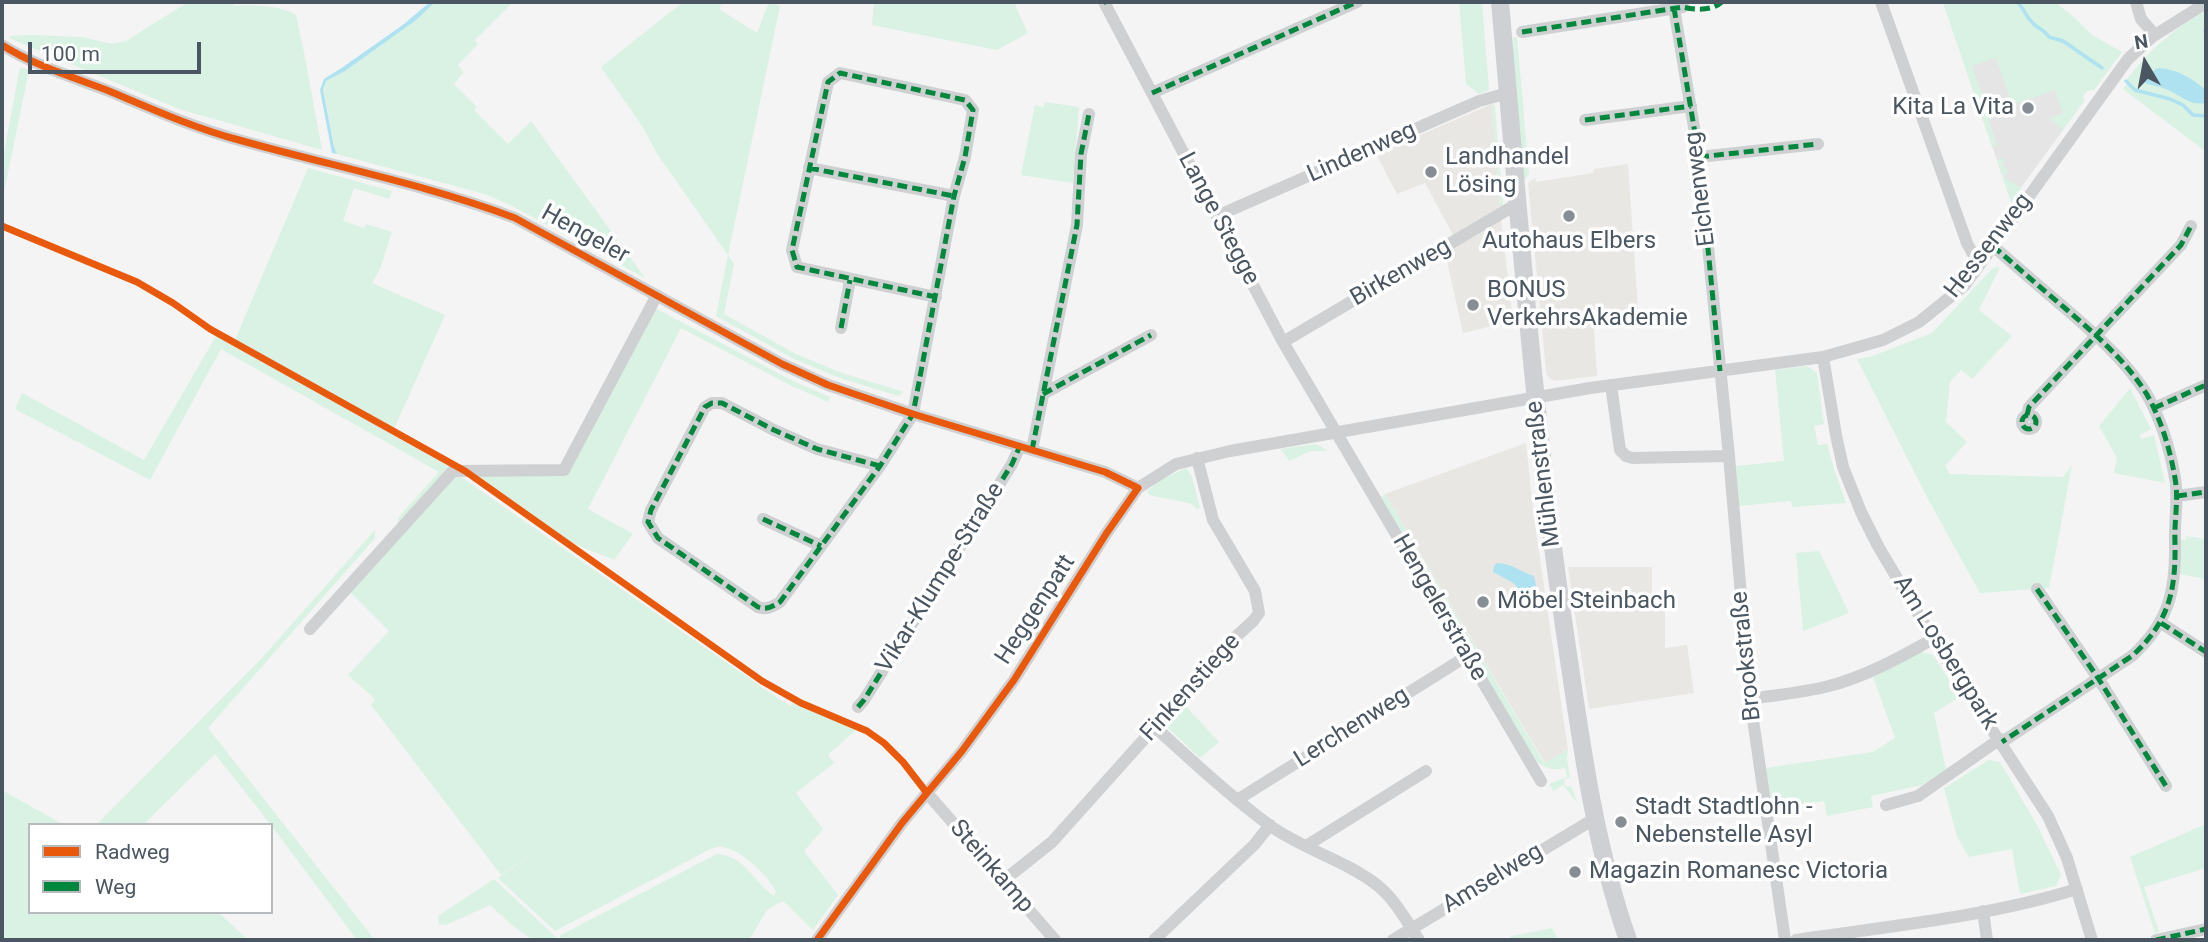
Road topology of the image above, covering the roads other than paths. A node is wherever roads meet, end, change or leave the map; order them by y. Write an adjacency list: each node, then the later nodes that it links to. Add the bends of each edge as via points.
1 (1105, 2): 10 (street, Lange Stegge)
2 (1357, 2): 10 (street)
3 (1500, 2): 11 (main road, Mühlenstraße)
4 (1881, 2): 23 (street, via 1967,243)
5 (2136, 2): 8 (street, via 2141,19)
6 (2206, 3): 8 (street, Hessenweg)
7 (1522, 32): 12 (street, Eichenweg, via 1679,8)
8 (2155, 35): 22 (street, Hessenweg, via 2128,59)
9 (2, 45): 25 (street, Hengeler, via 55,71 236,140 426,187 515,218)
10 (1152, 93): 20 (street, Lange Stegge)
11 (1508, 93): 19 (main road, Mühlenstraße); 20 (street, Lindenweg, via 1479,101)
12 (1691, 106): 14 (street); 16 (street, Eichenweg)
13 (1089, 114): 35 (street, Vikar-Klumpe-Straße, via 1081,154 1077,225)
14 (1585, 120)
15 (1818, 144): 16 (street)
16 (1699, 157): 32 (street, Eichenweg)
17 (809, 168): 18 (street); 18 (street, via 828,82 840,73 965,100 973,110); 24 (street, via 792,250 797,267)
18 (954, 196): 26 (street)
19 (1517, 204): 30 (street, Birkenweg); 36 (main road, Mühlenstraße)
20 (1217, 216): 30 (street, Lange Stegge)
21 (2191, 226): 29 (street, via 2181,245)
22 (1993, 246): 23 (street, Hessenweg); 29 (street)
23 (1979, 265): 31 (street, Hessenweg, via 1965,285 1912,326 1883,340)
24 (850, 280): 26 (street); 27 (street)
25 (657, 295): 38 (street, Hengeler, via 782,364); 52 (street, via 564,470 453,471)
26 (936, 297): 38 (street)
27 (841, 328)
28 (1151, 335): 35 (street)
29 (2095, 335): 37 (street, via 2129,370); 39 (street, via 2029,407)
30 (1283, 342): 40 (street, Lange Stegge)
31 (1823, 357): 32 (street, Hessenweg); 53 (street, Am Losbergpark, via 1836,435 1853,494)
32 (1720, 371): 33 (street, Hessenweg); 42 (street, Brookstraße)
33 (1611, 385): 36 (street, Hessenweg); 42 (street, via 1620,450 1626,456)
34 (2206, 385): 37 (street)
35 (1043, 394): 41 (street, Vikar-Klumpe-Straße)
36 (1535, 398): 40 (street); 67 (main road, Mühlenstraße)
37 (2154, 408): 47 (street, via 2167,442)
38 (913, 414): 41 (street, Hengeler); 44 (street)
39 (2027, 415)
40 (1336, 434): 43 (street); 55 (street, Hengelerstraße)
41 (1026, 448): 45 (street, Hengeler, via 1105,472); 58 (street, Vikar-Klumpe-Straße)
42 (1729, 456): 57 (street, Brookstraße)
43 (1197, 458): 45 (street, via 1176,464); 59 (street, Finkenstiege, via 1213,520 1255,591 1259,612 1214,656)
44 (880, 466): 49 (street); 49 (street, via 817,449 722,403 705,407 651,510 648,522 658,537 764,609 780,602)
45 (1138, 488): 64 (street, Heggenpatt, via 1014,680)
46 (2206, 492): 47 (street)
47 (2177, 496): 51 (street, via 2175,567)
48 (763, 519): 49 (street)
49 (821, 546)
50 (2037, 589): 56 (street)
51 (2161, 623): 54 (street); 56 (street, via 2132,656)
52 (310, 629)
53 (1933, 639): 57 (street, via 1842,682); 60 (street, Am Losbergpark)
54 (2206, 652)
55 (1467, 656): 62 (street, Hengelerstraße); 65 (street, Lerchenweg)
56 (2098, 678): 60 (street); 63 (street)
57 (1750, 699): 82 (street, Brookstraße)
58 (858, 707)
59 (1155, 727): 65 (street); 70 (street, Finkenstiege, via 1052,842)
60 (2001, 741): 66 (street, via 1919,796); 71 (street, Am Losbergpark, via 2048,816)
61 (1426, 771): 69 (street)
62 (1541, 781)
63 (2166, 786)
64 (927, 793): 70 (street, Steinkamp); 76 (street, Heggenpatt)
65 (1237, 800): 68 (street)
66 (1886, 805)
67 (1594, 818): 74 (street, Amselweg); 81 (main road, Mühlenstraße)
68 (1270, 825): 69 (street); 78 (street)
69 (1306, 846): 74 (street, via 1379,887)
70 (1003, 881): 77 (street, Steinkamp)
71 (2077, 888): 72 (street); 86 (street, Am Losbergpark)
72 (1983, 911): 73 (street); 85 (street)
73 (1881, 927): 83 (street); 84 (street)
74 (1411, 928): 79 (street, Amselweg); 80 (street)
75 (2206, 929): 87 (street)
76 (822, 938)
77 (1055, 940)
78 (1154, 940)
79 (1392, 940)
80 (1419, 940)
81 (1628, 940)
82 (1785, 940)
83 (1796, 940)
84 (1884, 940)
85 (1987, 940)
86 (2092, 940)
87 (2157, 940)

